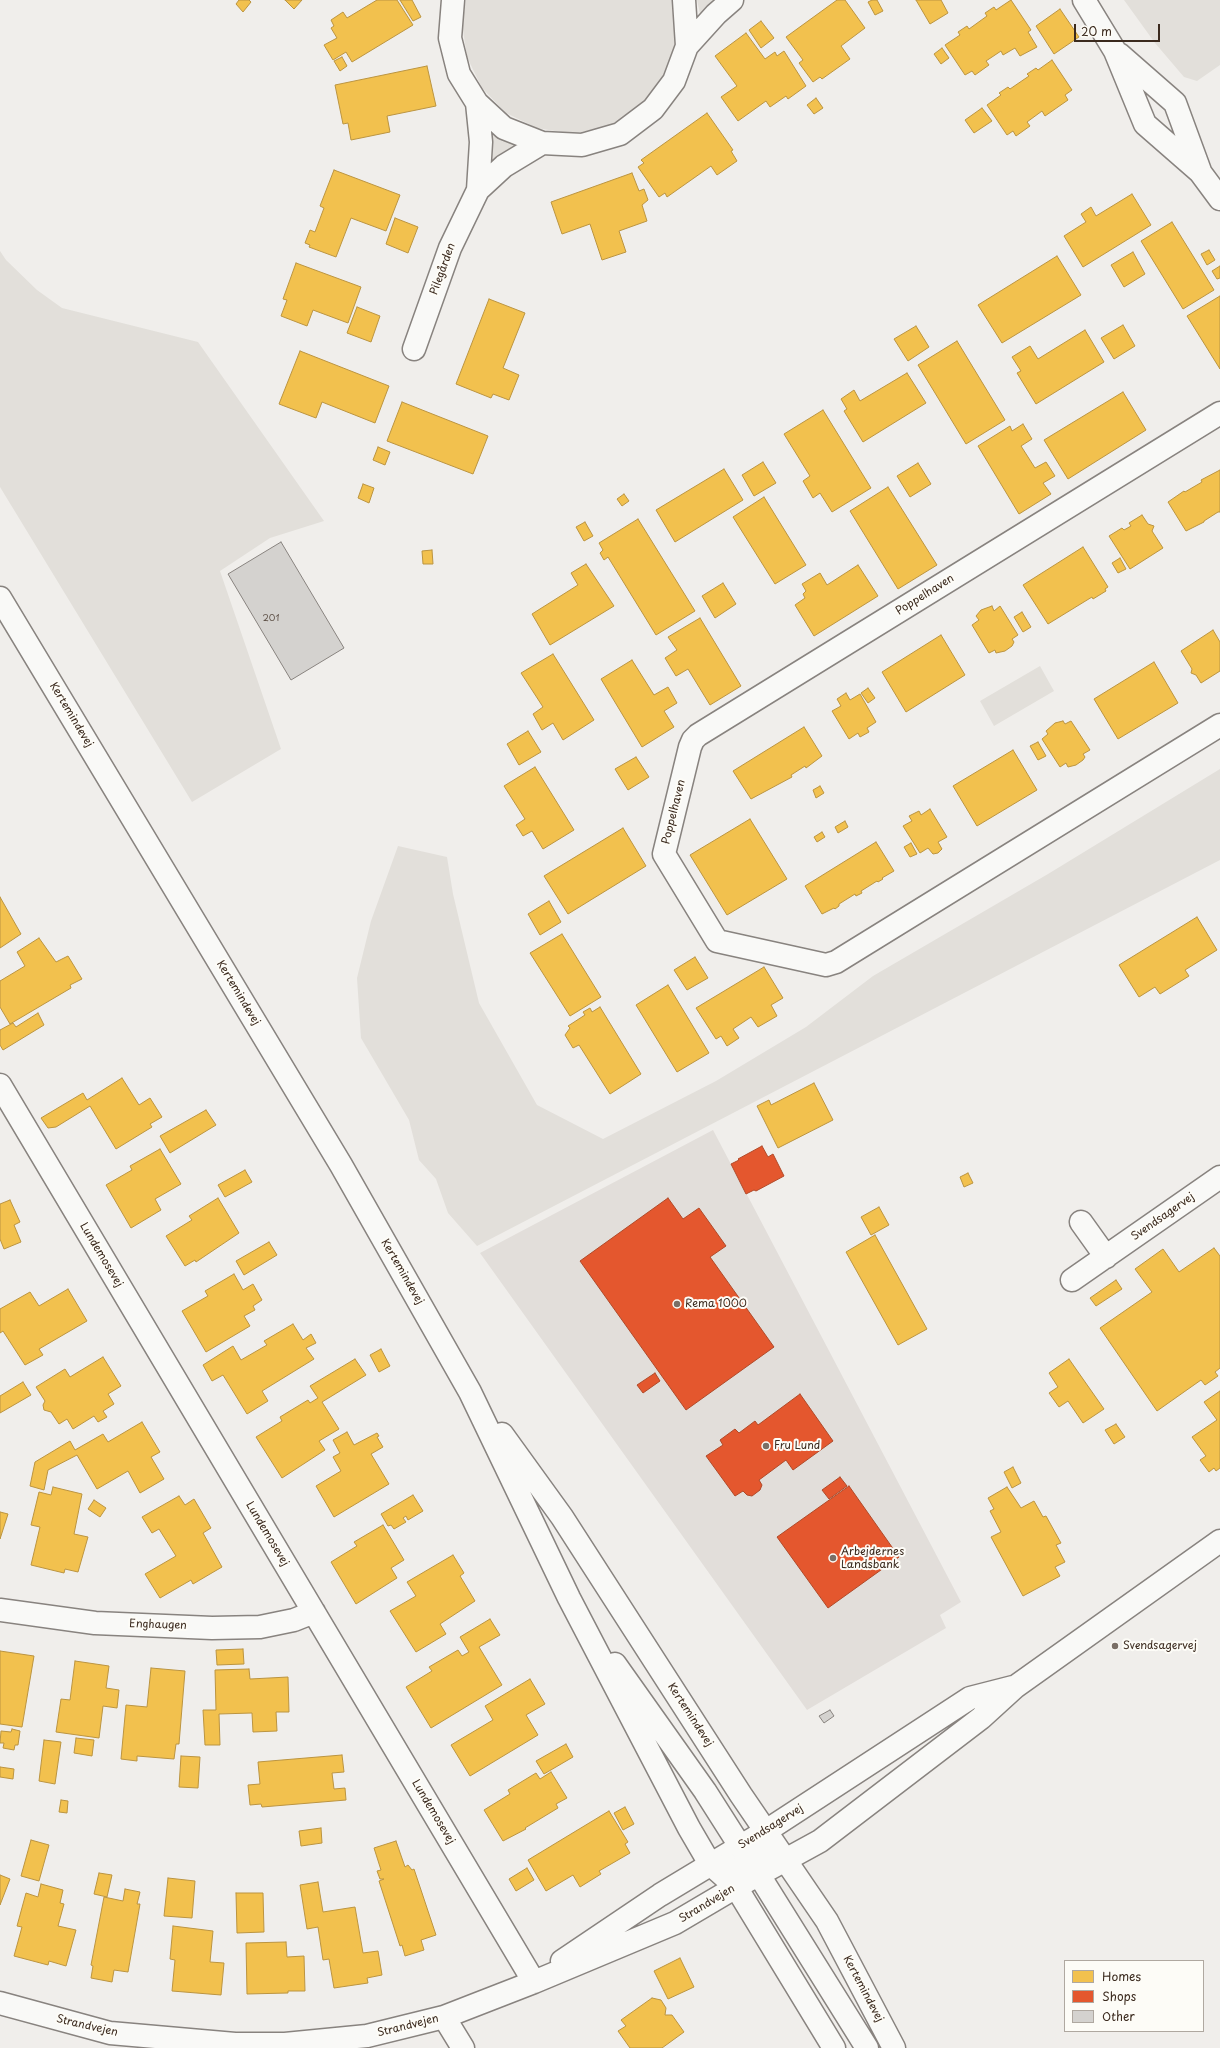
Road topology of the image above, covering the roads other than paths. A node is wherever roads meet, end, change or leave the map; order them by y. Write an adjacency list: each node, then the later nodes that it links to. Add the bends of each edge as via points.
1 (684, 0): 5 (street, Pilegården)
2 (732, 0): 5 (street, Pilegården)
3 (1084, 0): 6 (street)
4 (453, 1): 7 (street, Pilegården, via 450,38 460,74)
5 (687, 46): 8 (street, Pilegården, via 674,81 653,109 620,134 582,145)
6 (1115, 51): 9 (street, via 1145,124); 9 (street, via 1175,103)
7 (477, 103): 8 (street, Pilegården, via 504,128); 10 (street, Pilegården, via 481,142)
8 (542, 144): 10 (street, Pilegården, via 504,166)
9 (1200, 172): 11 (street)
10 (478, 190): 12 (street, Pilegården, via 450,248)
11 (1220, 199)
12 (414, 349)
13 (1220, 413): 15 (street, Poppelhaven, via 698,735 690,747 664,854 717,941 826,965 836,962)
14 (0, 598): 22 (street, Kertemindevej, via 341,1165)
15 (1220, 725)
16 (0, 1085): 17 (street, Lundemosevej)
17 (8, 1116): 26 (street, Lundemosevej)
18 (1220, 1177): 20 (street, Svendsagervej)
19 (1081, 1222): 20 (street)
20 (1106, 1257): 21 (street, Svendsagervej)
21 (1072, 1280)
22 (470, 1392): 24 (street, Kertemindevej); 28 (street, Kertemindevej, via 562,1517)
23 (1220, 1541): 27 (street, Svendsagervej)
24 (569, 1598): 29 (street, via 705,1791); 31 (street, Kertemindevej, via 672,1797)
25 (0, 1610): 26 (street, Enghaugen, via 95,1623 212,1628 260,1627 294,1620)
26 (314, 1612): 34 (street, Lundemosevej)
27 (1015, 1686): 28 (street, Svendsagervej, via 970,1698); 30 (street, Svendsagervej, via 980,1718 820,1841)
28 (766, 1831): 29 (street, Svendsagervej); 30 (street, Kertemindevej)
29 (740, 1846): 30 (street, via 755,1856); 31 (street, Svendsagervej)
30 (785, 1860): 32 (street, Strandvejen); 42 (street, Kertemindevej, via 827,1921)
31 (710, 1864): 32 (street); 33 (street, Kertemindevej); 34 (street, Svendsagervej, via 573,1953)
32 (759, 1875): 33 (street, Strandvejen); 41 (street)
33 (736, 1887): 34 (street, Strandvejen, via 675,1923); 40 (street, Kertemindevej)
34 (534, 1982): 36 (street, Strandvejen)
35 (0, 2003): 38 (street, Strandvejen, via 110,2033)
36 (444, 2017): 37 (street, Strandvejen); 39 (street)
37 (364, 2042): 38 (street, Strandvejen)
38 (235, 2046)
39 (463, 2048)
40 (834, 2048)
41 (868, 2048)
42 (894, 2048)

